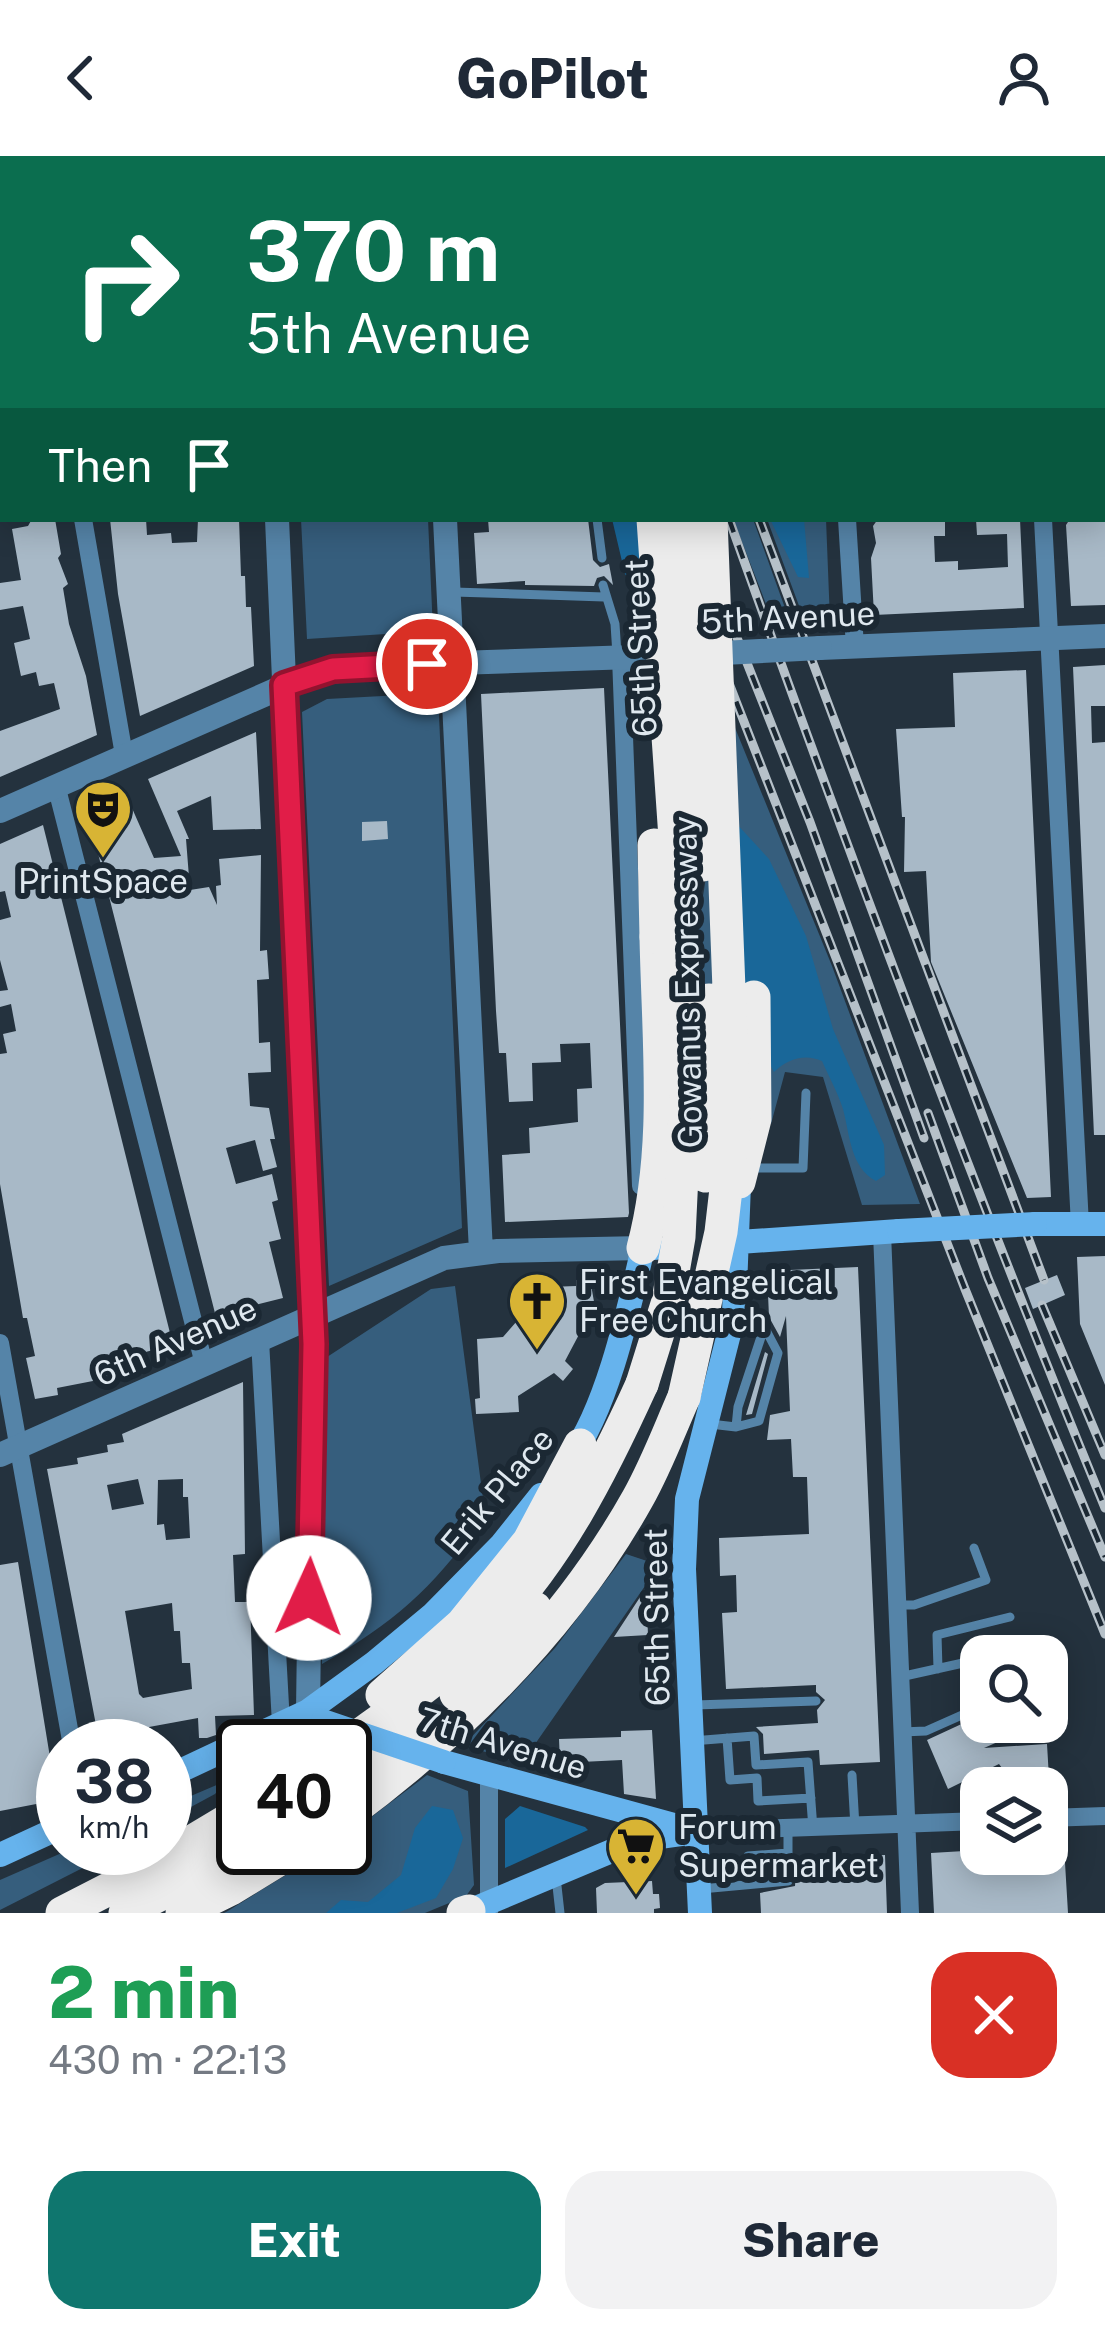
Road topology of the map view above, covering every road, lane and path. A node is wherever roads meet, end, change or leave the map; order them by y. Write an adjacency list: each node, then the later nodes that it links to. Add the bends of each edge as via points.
1 (84, 522): 22 (street)
2 (279, 522): 21 (street)
3 (444, 522): 13 (street)
4 (597, 522): 12 (lane)
5 (651, 522): 32 (highway, bridge, via 660,1125)
6 (651, 522): 40 (highway, Gowanus Expressway, bridge, via 687,1071)
7 (664, 522): 18 (main road, 65th Street)
8 (685, 522): 40 (highway, bridge, via 709,1143 680,1337)
9 (847, 522): 16 (street)
10 (1043, 522): 15 (street)
11 (708, 527): 17 (main road, 65th Street, bridge); 28 (highway, bridge, via 726,589 735,670 754,997 755,1119); 40 (highway, Gowanus Expressway, bridge, via 734,1120 721,1232)
12 (602, 558)
13 (448, 592): 19 (lane, via 603,591); 20 (street)
14 (1105, 636): 15 (street, 5th Avenue)
15 (1049, 638): 16 (street, 5th Avenue); 29 (street)
16 (855, 647): 17 (street, 5th Avenue, bridge)
17 (708, 654): 18 (street, 5th Avenue, bridge); 25 (main road, 65th Street, bridge)
18 (668, 656): 19 (street, 5th Avenue); 26 (main road, 65th Street)
19 (619, 658): 20 (street, 5th Avenue); 32 (street, 65th Street)
20 (452, 663): 21 (street, 5th Avenue, via 333,669); 33 (street)
21 (284, 685): 22 (street, 5th Avenue); 35 (street)
22 (124, 755): 23 (street, 5th Avenue)
23 (56, 785): 24 (street, 5th Avenue); 39 (street)
24 (0, 811)
25 (718, 843)
26 (684, 844)
27 (806, 1094): 28 (lane, via 803,1168)
28 (741, 1175): 31 (main road, 65th Street)
29 (1092, 1224): 30 (main road, bridge)
30 (890, 1232): 31 (main road); 46 (street)
31 (739, 1242): 34 (main road, 65th Street)
32 (650, 1248): 33 (street, 6th Avenue); 43 (main road, Erik Place)
33 (481, 1252): 35 (street, 6th Avenue, via 437,1261)
34 (734, 1314): 36 (lane, via 758,1317); 41 (main road, 65th Street)
35 (312, 1316): 37 (street, 6th Avenue); 56 (street)
36 (763, 1331): 42 (lane); 42 (lane, via 778,1353 759,1421)
37 (260, 1340): 39 (street, 6th Avenue); 55 (street)
38 (0, 1343): 44 (street)
39 (204, 1364): 44 (street, 6th Avenue)
40 (663, 1391): 59 (highway, Gowanus Expressway, via 491,1628 429,1684); 65 (highway, via 640,1448 565,1573 437,1714); 69 (highway, Gowanus Expressway, via 639,1497 586,1582 514,1668)
41 (707, 1424): 42 (lane); 52 (main road, 65th Street, via 687,1499)
42 (736, 1426)
43 (580, 1445): 57 (main road, Erik Place, via 501,1545); 58 (highway, via 529,1541 462,1624)
44 (9, 1451): 54 (street)
45 (974, 1548): 46 (lane, via 986,1580)
46 (897, 1605): 50 (street)
47 (1010, 1617): 49 (lane, via 937,1635)
48 (960, 1664): 49 (lane)
49 (938, 1670): 50 (lane)
50 (900, 1676): 60 (street)
51 (816, 1701): 52 (lane)
52 (690, 1706): 62 (main road, 65th Street)
53 (960, 1716): 60 (lane)
54 (66, 1719)
55 (281, 1719)
56 (329, 1719)
57 (341, 1719)
58 (351, 1719)
59 (355, 1719)
60 (902, 1732): 74 (street)
61 (727, 1738): 62 (lane); 64 (lane, via 754,1736); 68 (lane, via 730,1780)
62 (692, 1741): 79 (main road, 65th Street)
63 (372, 1742): 66 (main road, 7th Avenue, bridge)
64 (756, 1765): 68 (lane); 70 (lane, via 808,1762)
65 (372, 1766)
66 (489, 1774): 79 (main road, 7th Avenue); 88 (street)
67 (852, 1775): 76 (lane)
68 (757, 1778): 70 (lane, via 758,1801)
69 (372, 1794)
70 (811, 1798): 77 (lane)
71 (1105, 1816): 72 (street)
72 (1068, 1818)
73 (960, 1822): 74 (street, 7th Avenue)
74 (906, 1825): 76 (street, 7th Avenue); 93 (street)
75 (216, 1826): 89 (highway)
76 (855, 1827): 77 (street, 7th Avenue)
77 (813, 1829): 78 (street, 7th Avenue)
78 (788, 1830): 79 (street, 7th Avenue); 81 (lane)
79 (696, 1831): 85 (main road, 7th Avenue, via 638,1840); 87 (main road, 65th Street)
80 (36, 1838): 82 (main road)
81 (788, 1853): 86 (lane, via 748,1856); 86 (lane, via 788,1881)
82 (0, 1855)
83 (216, 1865): 90 (highway)
84 (254, 1875): 91 (highway)
85 (556, 1876): 88 (main road, 7th Avenue); 92 (lane)
86 (747, 1884): 87 (lane)
87 (699, 1901)
88 (475, 1911)
89 (62, 1913)
90 (125, 1913)
91 (182, 1913)
92 (560, 1913)
93 (910, 1913)

